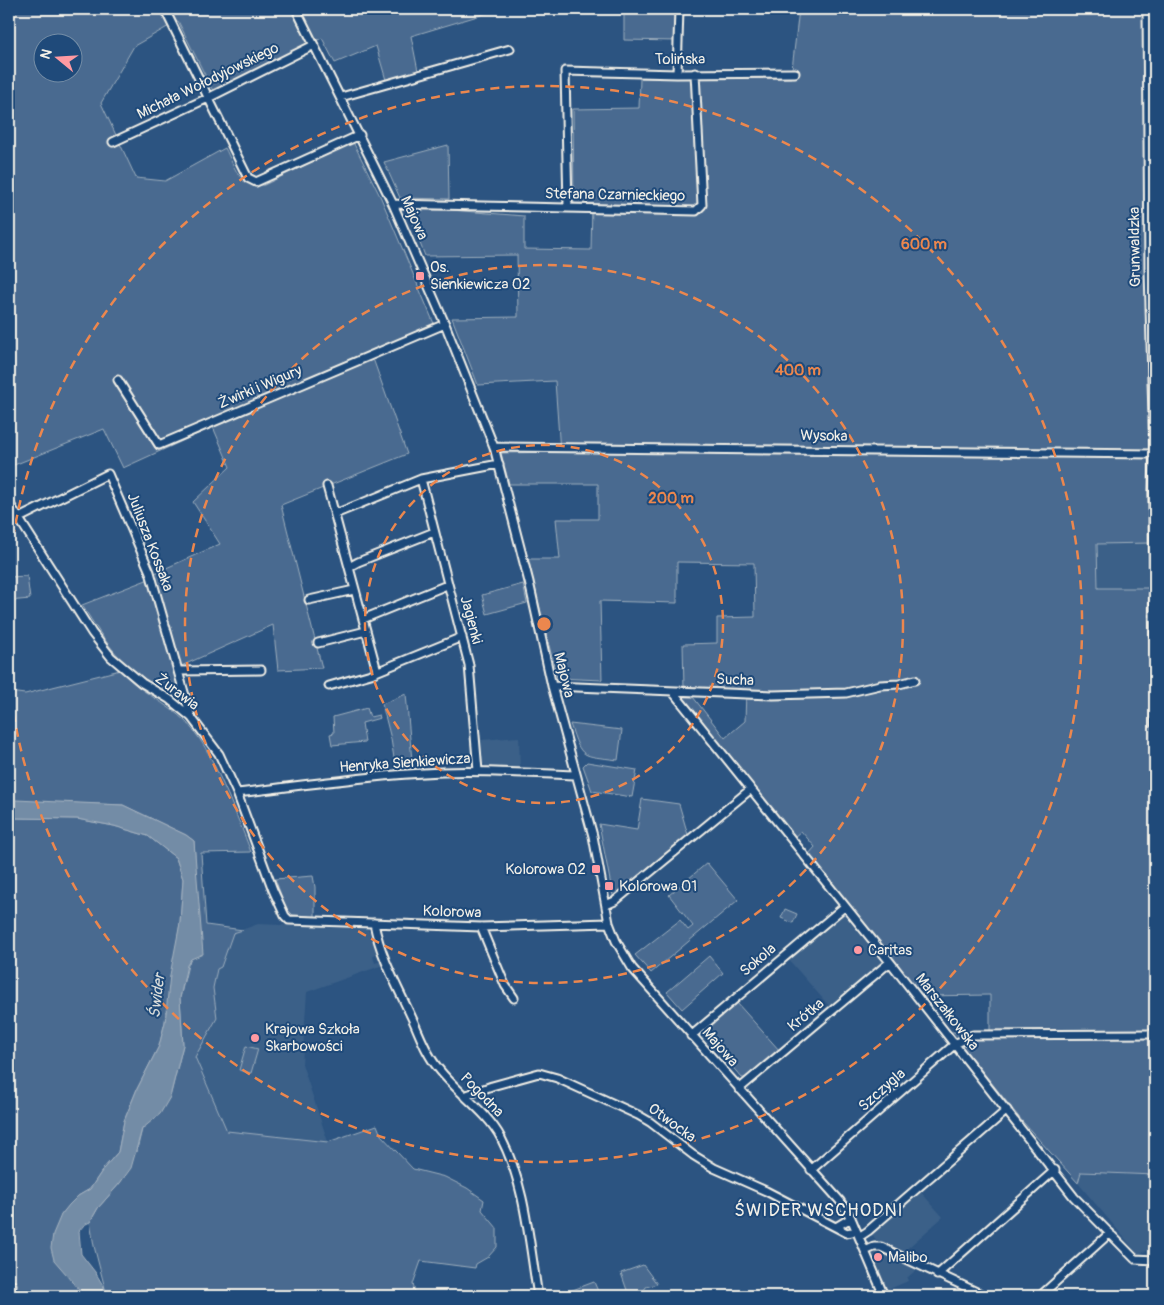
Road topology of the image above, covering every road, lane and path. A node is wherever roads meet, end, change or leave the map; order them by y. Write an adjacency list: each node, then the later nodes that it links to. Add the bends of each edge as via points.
1 (296, 9): 5 (street, Majowa)
2 (679, 9): 8 (street)
3 (1147, 9): 19 (street, Grunwaldzka)
4 (168, 16): 11 (street)
5 (314, 45): 10 (street, Majowa); 11 (street, Michała Wołodyjowskiego)
6 (510, 49): 10 (street)
7 (695, 73): 8 (street, Tolińska); 9 (street, Tolińska); 15 (street, Stefana Czarnieckiego, via 702,205 696,211)
8 (677, 74): 15 (street, Tolińska, via 565,71)
9 (795, 74)
10 (341, 97): 12 (street, Majowa)
11 (208, 98): 12 (street, via 248,178 256,182); 13 (street, Michała Wołodyjowskiego)
12 (360, 136): 14 (street, Majowa)
13 (113, 142)
14 (393, 204): 15 (street, Stefana Czarnieckiego); 16 (street, Majowa)
15 (568, 207)
16 (445, 324): 17 (street, Żwirki i Wigury, via 158,445); 18 (street, Majowa)
17 (118, 380)
18 (494, 447): 19 (street, Wysoka); 20 (street, Majowa)
19 (1154, 454): 23 (street, Grunwaldzka)
20 (498, 464): 21 (street); 42 (street, Majowa)
21 (421, 479): 25 (street); 27 (street, Jagienki)
22 (327, 486): 25 (street)
23 (1154, 493): 31 (street, Grunwaldzka)
24 (9, 503): 26 (street, Żurawia)
25 (335, 514): 28 (street)
26 (19, 518): 38 (street, Juliusza Kossaka, via 108,474 150,572); 45 (street, Żurawia, via 92,633 112,657 142,683)
27 (434, 532): 28 (street); 29 (street, Jagienki)
28 (349, 567): 30 (street)
29 (447, 585): 33 (street); 35 (street, Jagienki)
30 (354, 590): 32 (street); 33 (street)
31 (1154, 590): 47 (street, Grunwaldzka)
32 (309, 600)
33 (362, 619): 34 (street)
34 (366, 631): 36 (street); 39 (street)
35 (462, 638): 39 (street); 48 (street, Jagienki, via 469,665)
36 (318, 643)
37 (261, 670): 38 (street)
38 (178, 671): 43 (street, Juliusza Kossaka)
39 (377, 671): 41 (street)
40 (915, 680): 44 (street, Sucha, via 846,693)
41 (329, 686)
42 (552, 686): 44 (street, Sucha); 49 (street, Majowa)
43 (183, 691): 45 (street); 46 (street, Juliusza Kossaka)
44 (673, 692): 50 (street, Marszałkowska)
45 (168, 699): 46 (street, Żurawia)
46 (190, 716): 51 (street, Żurawia, via 219,754)
47 (1155, 724)
48 (478, 771): 49 (street, Henryka Sienkiewicza); 51 (street, Henryka Sienkiewicza, via 378,777)
49 (576, 775): 52 (street, Majowa, via 593,836)
50 (751, 789): 52 (street); 53 (street, Marszałkowska)
51 (237, 793): 54 (street, Żurawia, via 282,909 289,920)
52 (606, 905): 56 (street, Majowa)
53 (844, 907): 58 (street, Marszałkowska); 61 (street, Sokola)
54 (295, 921): 55 (street, Kolorowa)
55 (374, 923): 57 (street, Kolorowa); 64 (street, Pogodna, via 388,966 427,1052 437,1068)
56 (609, 923): 57 (street, Kolorowa); 61 (street, Majowa, via 632,968)
57 (481, 927): 59 (street, via 505,985)
58 (890, 962): 62 (street, Marszałkowska); 63 (street, Krótka)
59 (514, 998)
60 (1155, 1034): 62 (street, Szczygla, via 974,1035)
61 (691, 1036): 63 (street, Majowa)
62 (955, 1044): 65 (street, Marszałkowska); 66 (street, Szczygla)
63 (739, 1089): 66 (street, Majowa)
64 (464, 1096): 69 (street, Otwocka, via 539,1073 557,1078 638,1115 714,1168); 75 (street, Pogodna, via 493,1126 513,1163 522,1196)
65 (1007, 1110): 67 (street, Marszałkowska); 71 (street, via 868,1231)
66 (812, 1170): 68 (street, Majowa)
67 (1055, 1170): 70 (street, Marszałkowska, via 1074,1196); 74 (street)
68 (851, 1218): 69 (street); 71 (street, Majowa)
69 (836, 1226): 71 (street, Otwocka)
70 (1110, 1233): 73 (street, Marszałkowska, via 1135,1259); 78 (street)
71 (857, 1234): 72 (street, Majowa)
72 (865, 1251): 74 (street, via 881,1247); 76 (street, Majowa)
73 (1155, 1260)
74 (937, 1275): 77 (street)
75 (538, 1296)
76 (882, 1296)
77 (985, 1296)
78 (1040, 1296)

